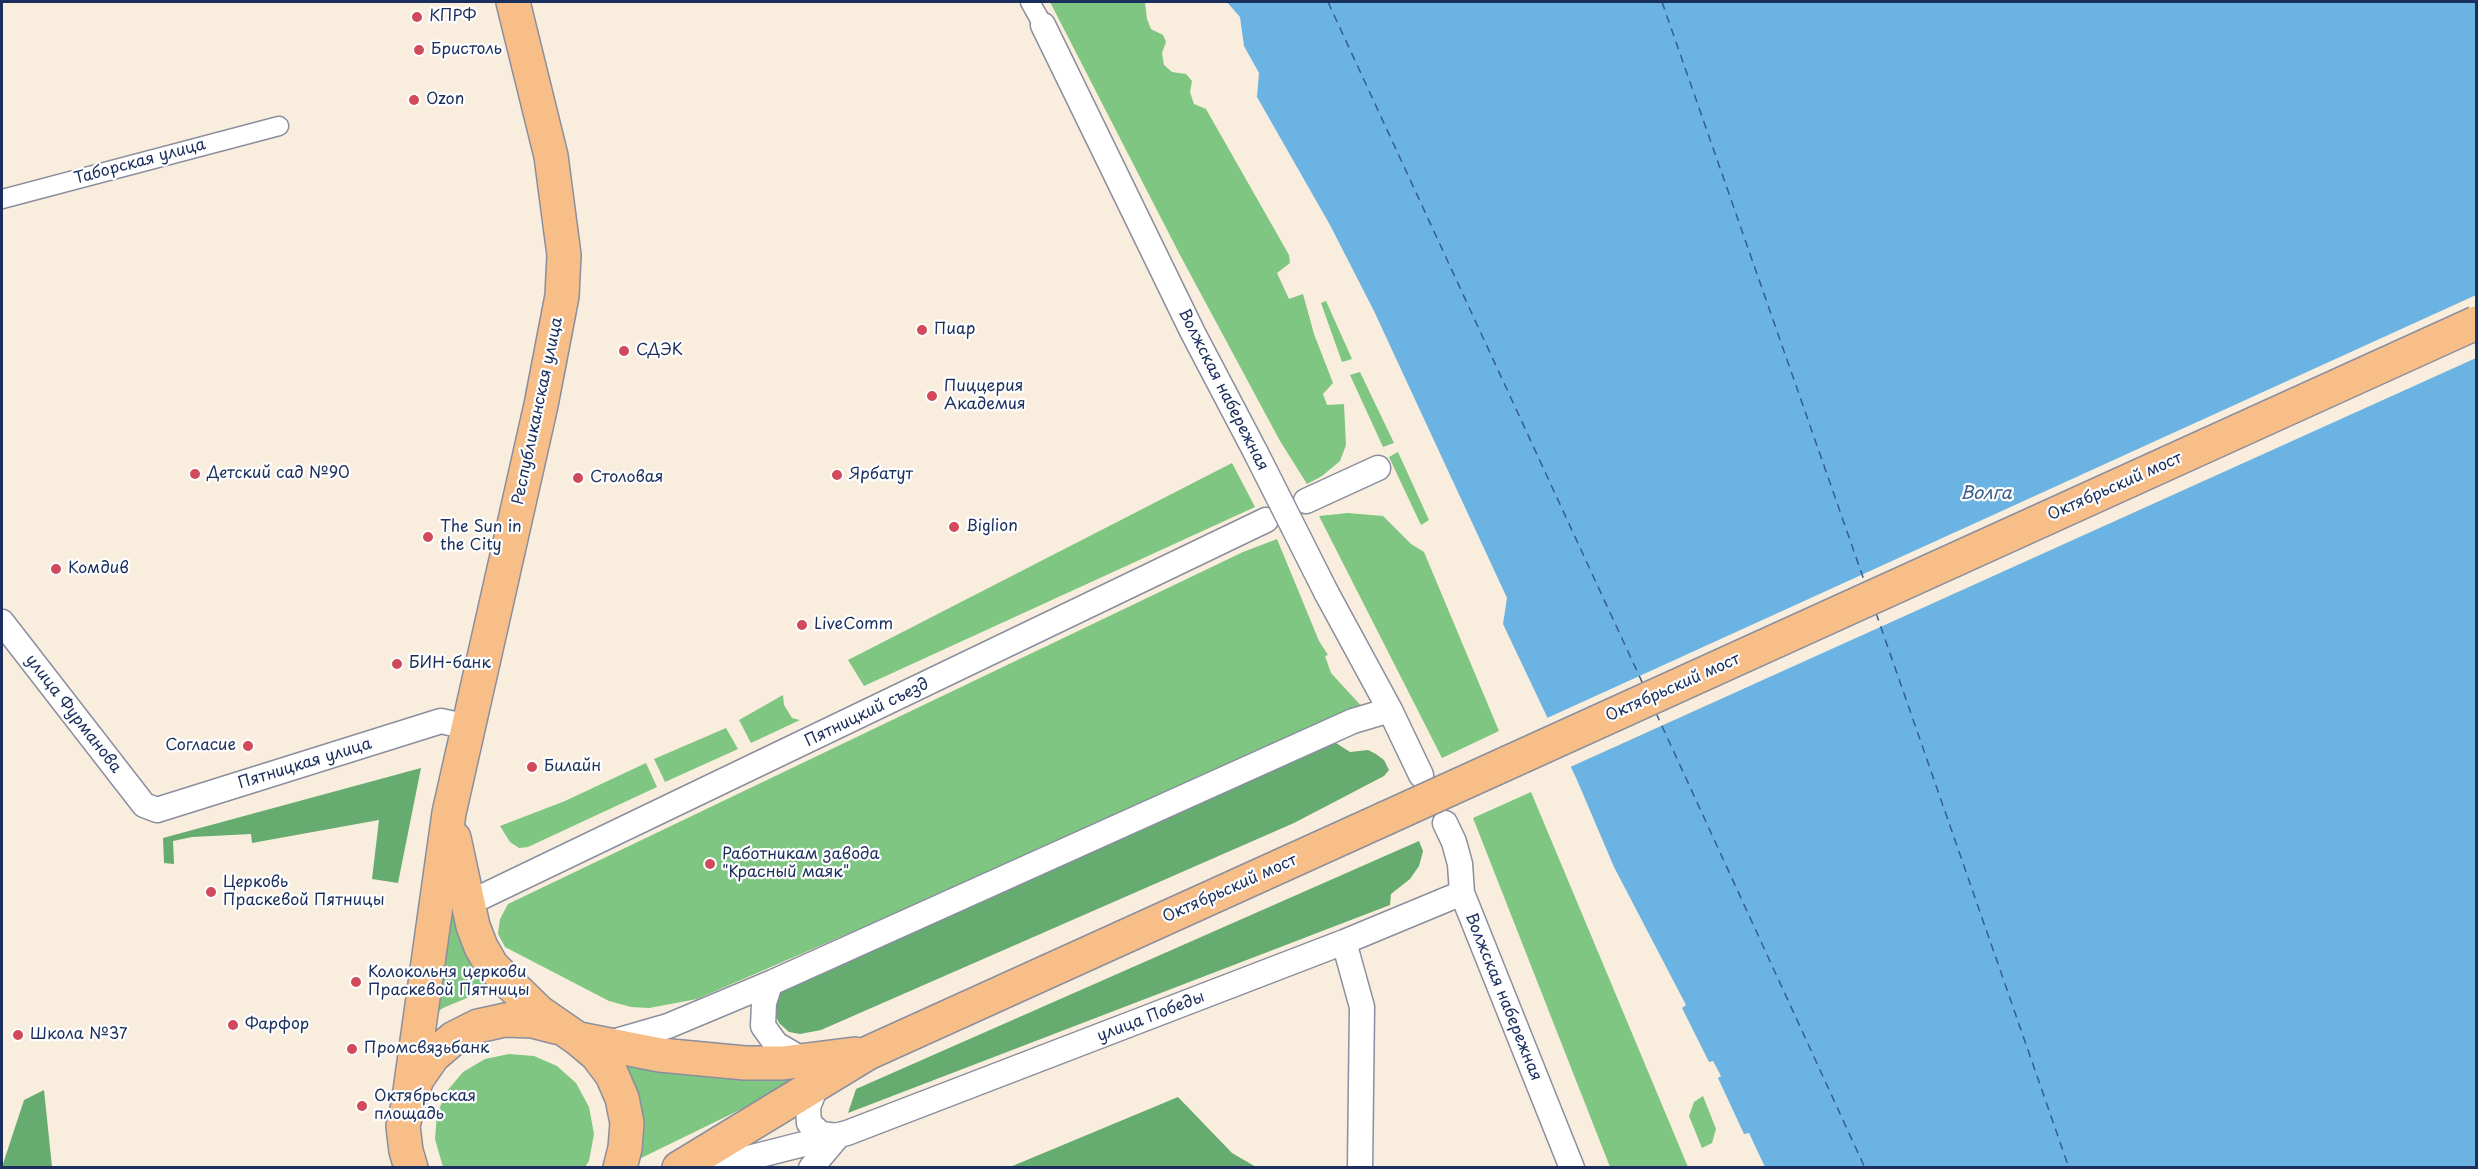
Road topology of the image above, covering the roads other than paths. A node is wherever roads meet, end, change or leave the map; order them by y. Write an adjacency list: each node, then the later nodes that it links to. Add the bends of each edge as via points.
1 (513, 2): 12 (main road, Республиканская улица, via 551,156 564,255 562,296)
2 (1030, 2): 3 (street, Волжская набережная)
3 (1043, 25): 11 (street, Волжская набережная, bridge, via 1193,333)
4 (279, 126): 5 (street, Таборская улица)
5 (2, 199)
6 (2476, 323): 22 (main road, Октябрьский мост, bridge, via 868,1053)
7 (1377, 468): 8 (street)
8 (1306, 501)
9 (1266, 520): 18 (street, Пятницкий съезд)
10 (2, 622): 14 (street, улица Фурманова)
11 (1390, 710): 13 (street, Волжская набережная); 20 (street, via 1353,721)
12 (468, 727): 14 (street, Пятницкая улица, via 441,721 157,810); 15 (main road, Республиканская улица)
13 (1421, 775)
14 (144, 805)
15 (449, 813): 18 (main road); 23 (main road, Республиканская улица)
16 (1444, 823): 17 (street, Волжская набережная, via 1460,864)
17 (1462, 893): 19 (street, улица Победы); 32 (street, Волжская набережная)
18 (467, 904): 21 (main road, via 480,947 492,966 518,993)
19 (1344, 942): 24 (street, улица Победы); 31 (street, via 1362,1007)
20 (770, 984): 21 (street, via 668,1026); 22 (street, via 763,1026 776,1044)
21 (579, 1037): 22 (main road, via 660,1055); 23 (main road, via 533,1021 506,1020 478,1026 454,1038 433,1056 417,1079); 27 (main road, via 612,1075 622,1098 627,1123)
22 (816, 1069): 24 (street, via 808,1107 809,1123 821,1134); 28 (main road)
23 (405, 1115): 25 (main road, Республиканская улица); 26 (main road, via 406,1151)
24 (838, 1136): 29 (street, улица Победы); 30 (street)
25 (394, 1167)
26 (411, 1167)
27 (620, 1167)
28 (679, 1167)
29 (709, 1167)
30 (811, 1167)
31 (1360, 1167)
32 (1572, 1167)

